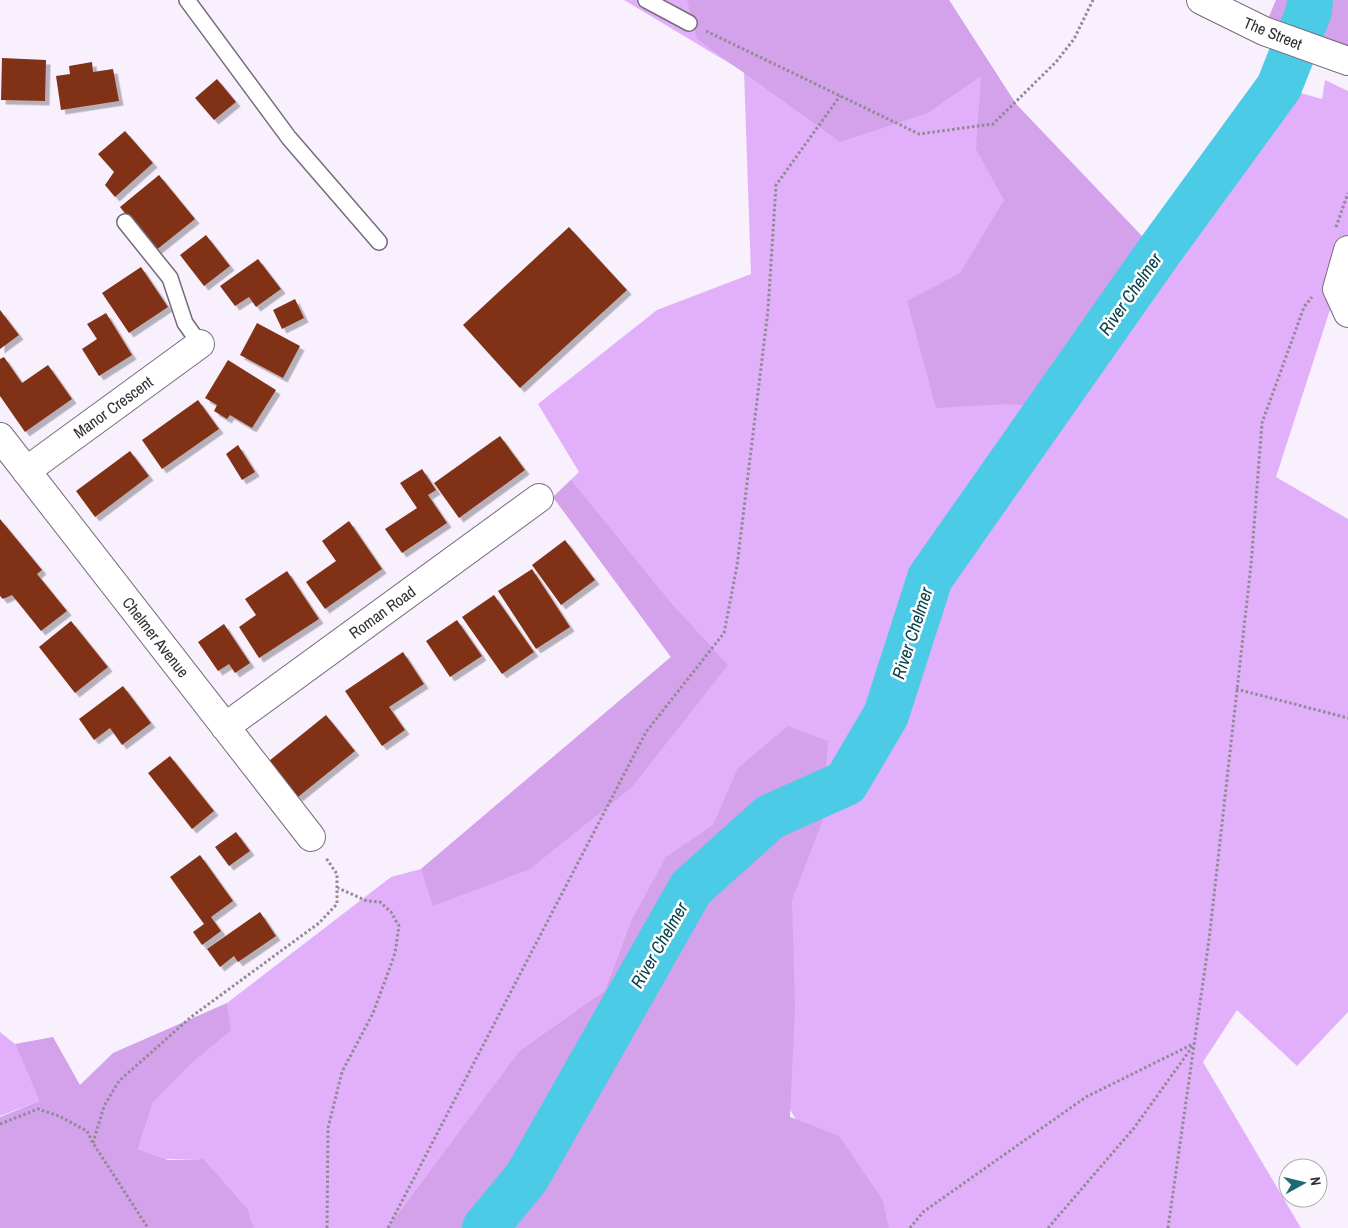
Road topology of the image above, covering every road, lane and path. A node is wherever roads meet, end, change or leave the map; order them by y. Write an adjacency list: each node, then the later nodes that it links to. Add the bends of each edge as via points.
1 (187, 0): 11 (lane, via 289,138)
2 (646, 0): 5 (lane)
3 (1093, 0): 7 (path, via 1074,39 1056,62 993,124 919,134)
4 (1201, 0): 6 (street, The Street, via 1264,31)
5 (690, 23): 7 (path)
6 (1348, 62)
7 (840, 96): 28 (path, via 776,185 768,310 737,566 724,633 646,732)
8 (1348, 193): 10 (path)
9 (125, 222): 14 (lane, via 170,278 185,323)
10 (1341, 240): 13 (street, via 1337,289)
11 (379, 242)
12 (1314, 290): 18 (path, via 1304,308 1262,423 1251,565)
13 (1348, 313)
14 (200, 344): 16 (street, Manor Crescent)
15 (0, 437): 16 (street, Chelmer Avenue)
16 (26, 470): 20 (street, Chelmer Avenue)
17 (539, 498): 20 (street, Roman Road)
18 (1236, 689): 19 (path); 23 (path)
19 (1348, 718)
20 (225, 727): 21 (street, Chelmer Avenue)
21 (311, 837): 22 (path, via 337,874)
22 (338, 888): 25 (path, via 338,904 319,923 191,1016 118,1081 104,1106); 27 (path, via 367,901 380,902 399,926 392,962 373,1013 342,1072 328,1128)
23 (1196, 1042): 29 (path, via 1086,1097 924,1212); 30 (path, via 1134,1128); 31 (path)
24 (0, 1124): 25 (path, via 38,1109 87,1131)
25 (93, 1143): 26 (path)
26 (148, 1228)
27 (327, 1228)
28 (388, 1228)
29 (910, 1228)
30 (1048, 1228)
31 (1168, 1228)

